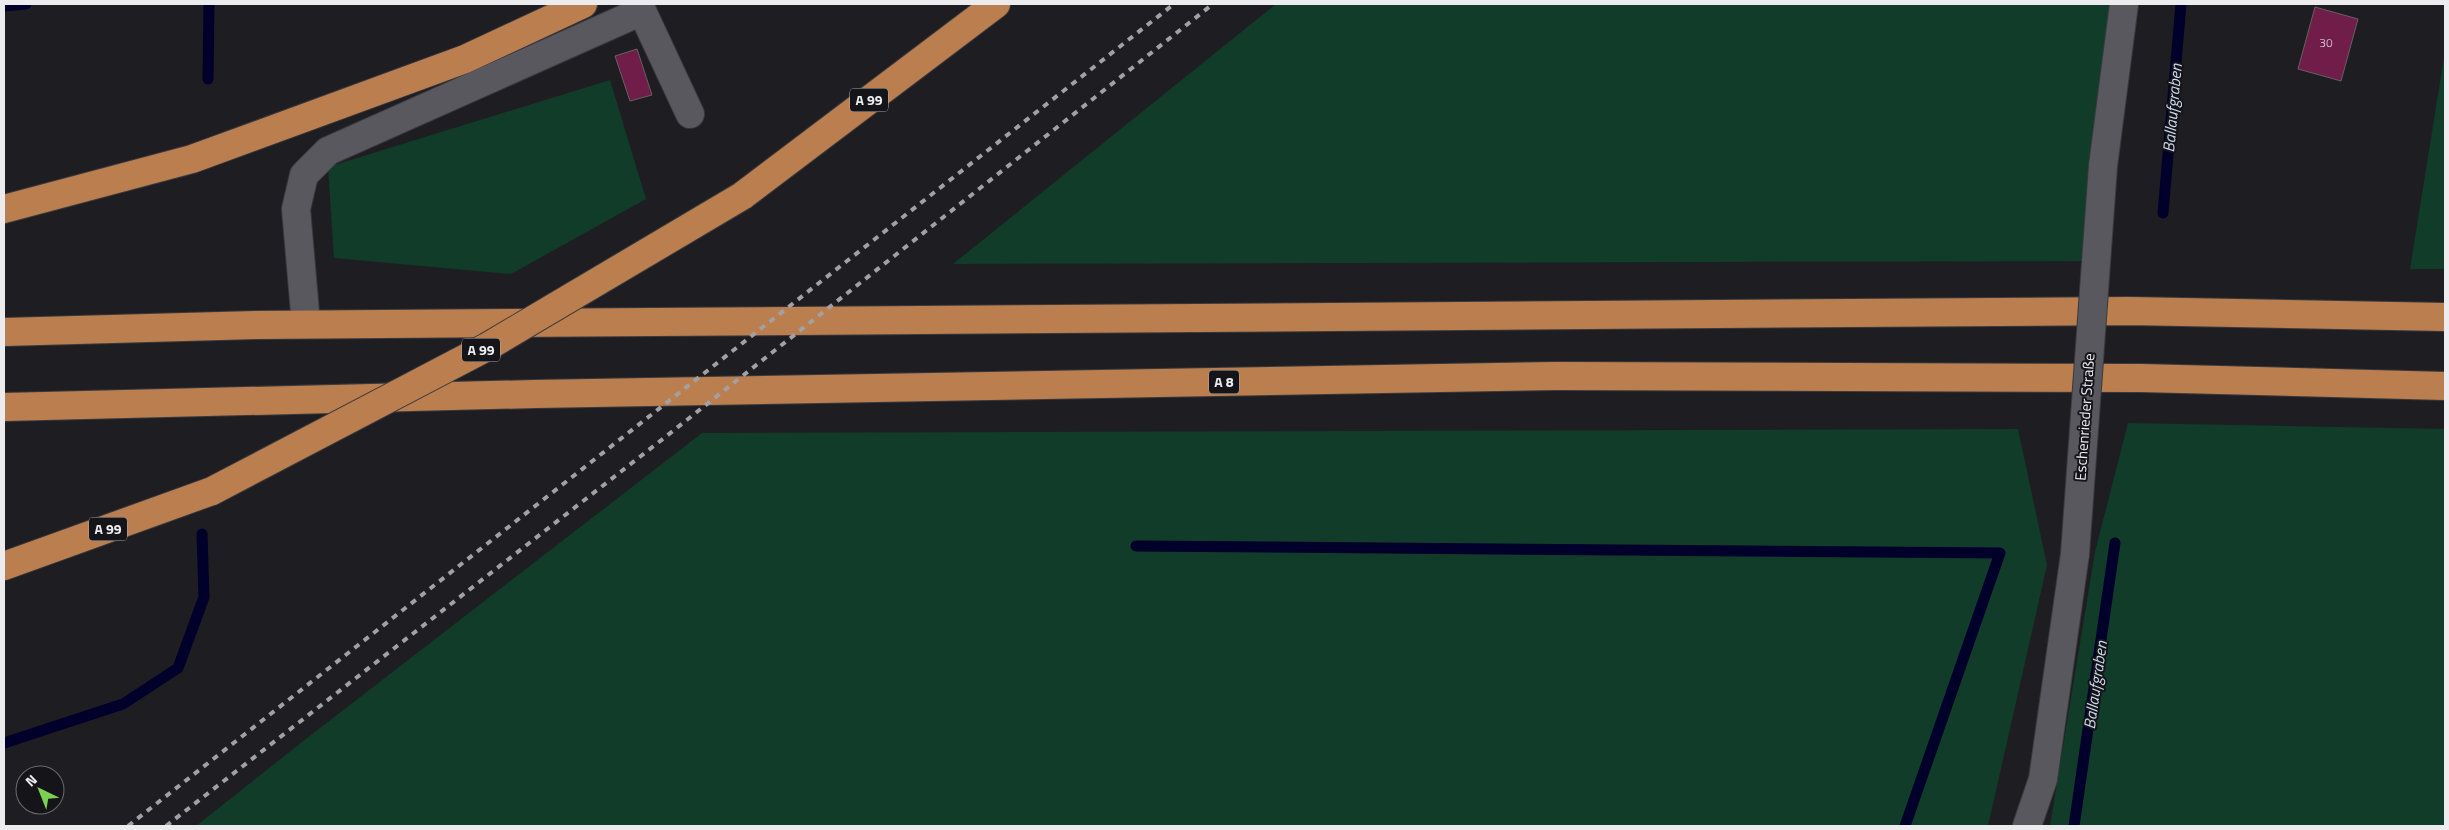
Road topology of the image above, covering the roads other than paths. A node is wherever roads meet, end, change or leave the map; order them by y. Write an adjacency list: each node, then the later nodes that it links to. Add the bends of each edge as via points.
1 (584, 4): 5 (highway, via 466,59 192,159)
2 (996, 4): 11 (highway, A 99, bridge, via 742,196 487,347 212,491)
3 (2124, 4): 12 (street, Eschenrieder Straße, bridge, via 2103,166 2075,554 2043,779)
4 (690, 114): 7 (street, via 642,11 328,151 304,174 296,209)
5 (4, 209)
6 (2445, 317): 7 (highway, via 2128,311)
7 (306, 324): 8 (highway)
8 (4, 332)
9 (2445, 386): 10 (highway, A 8, via 2141,378 1556,376)
10 (4, 407)
11 (4, 566)
12 (2028, 826)

